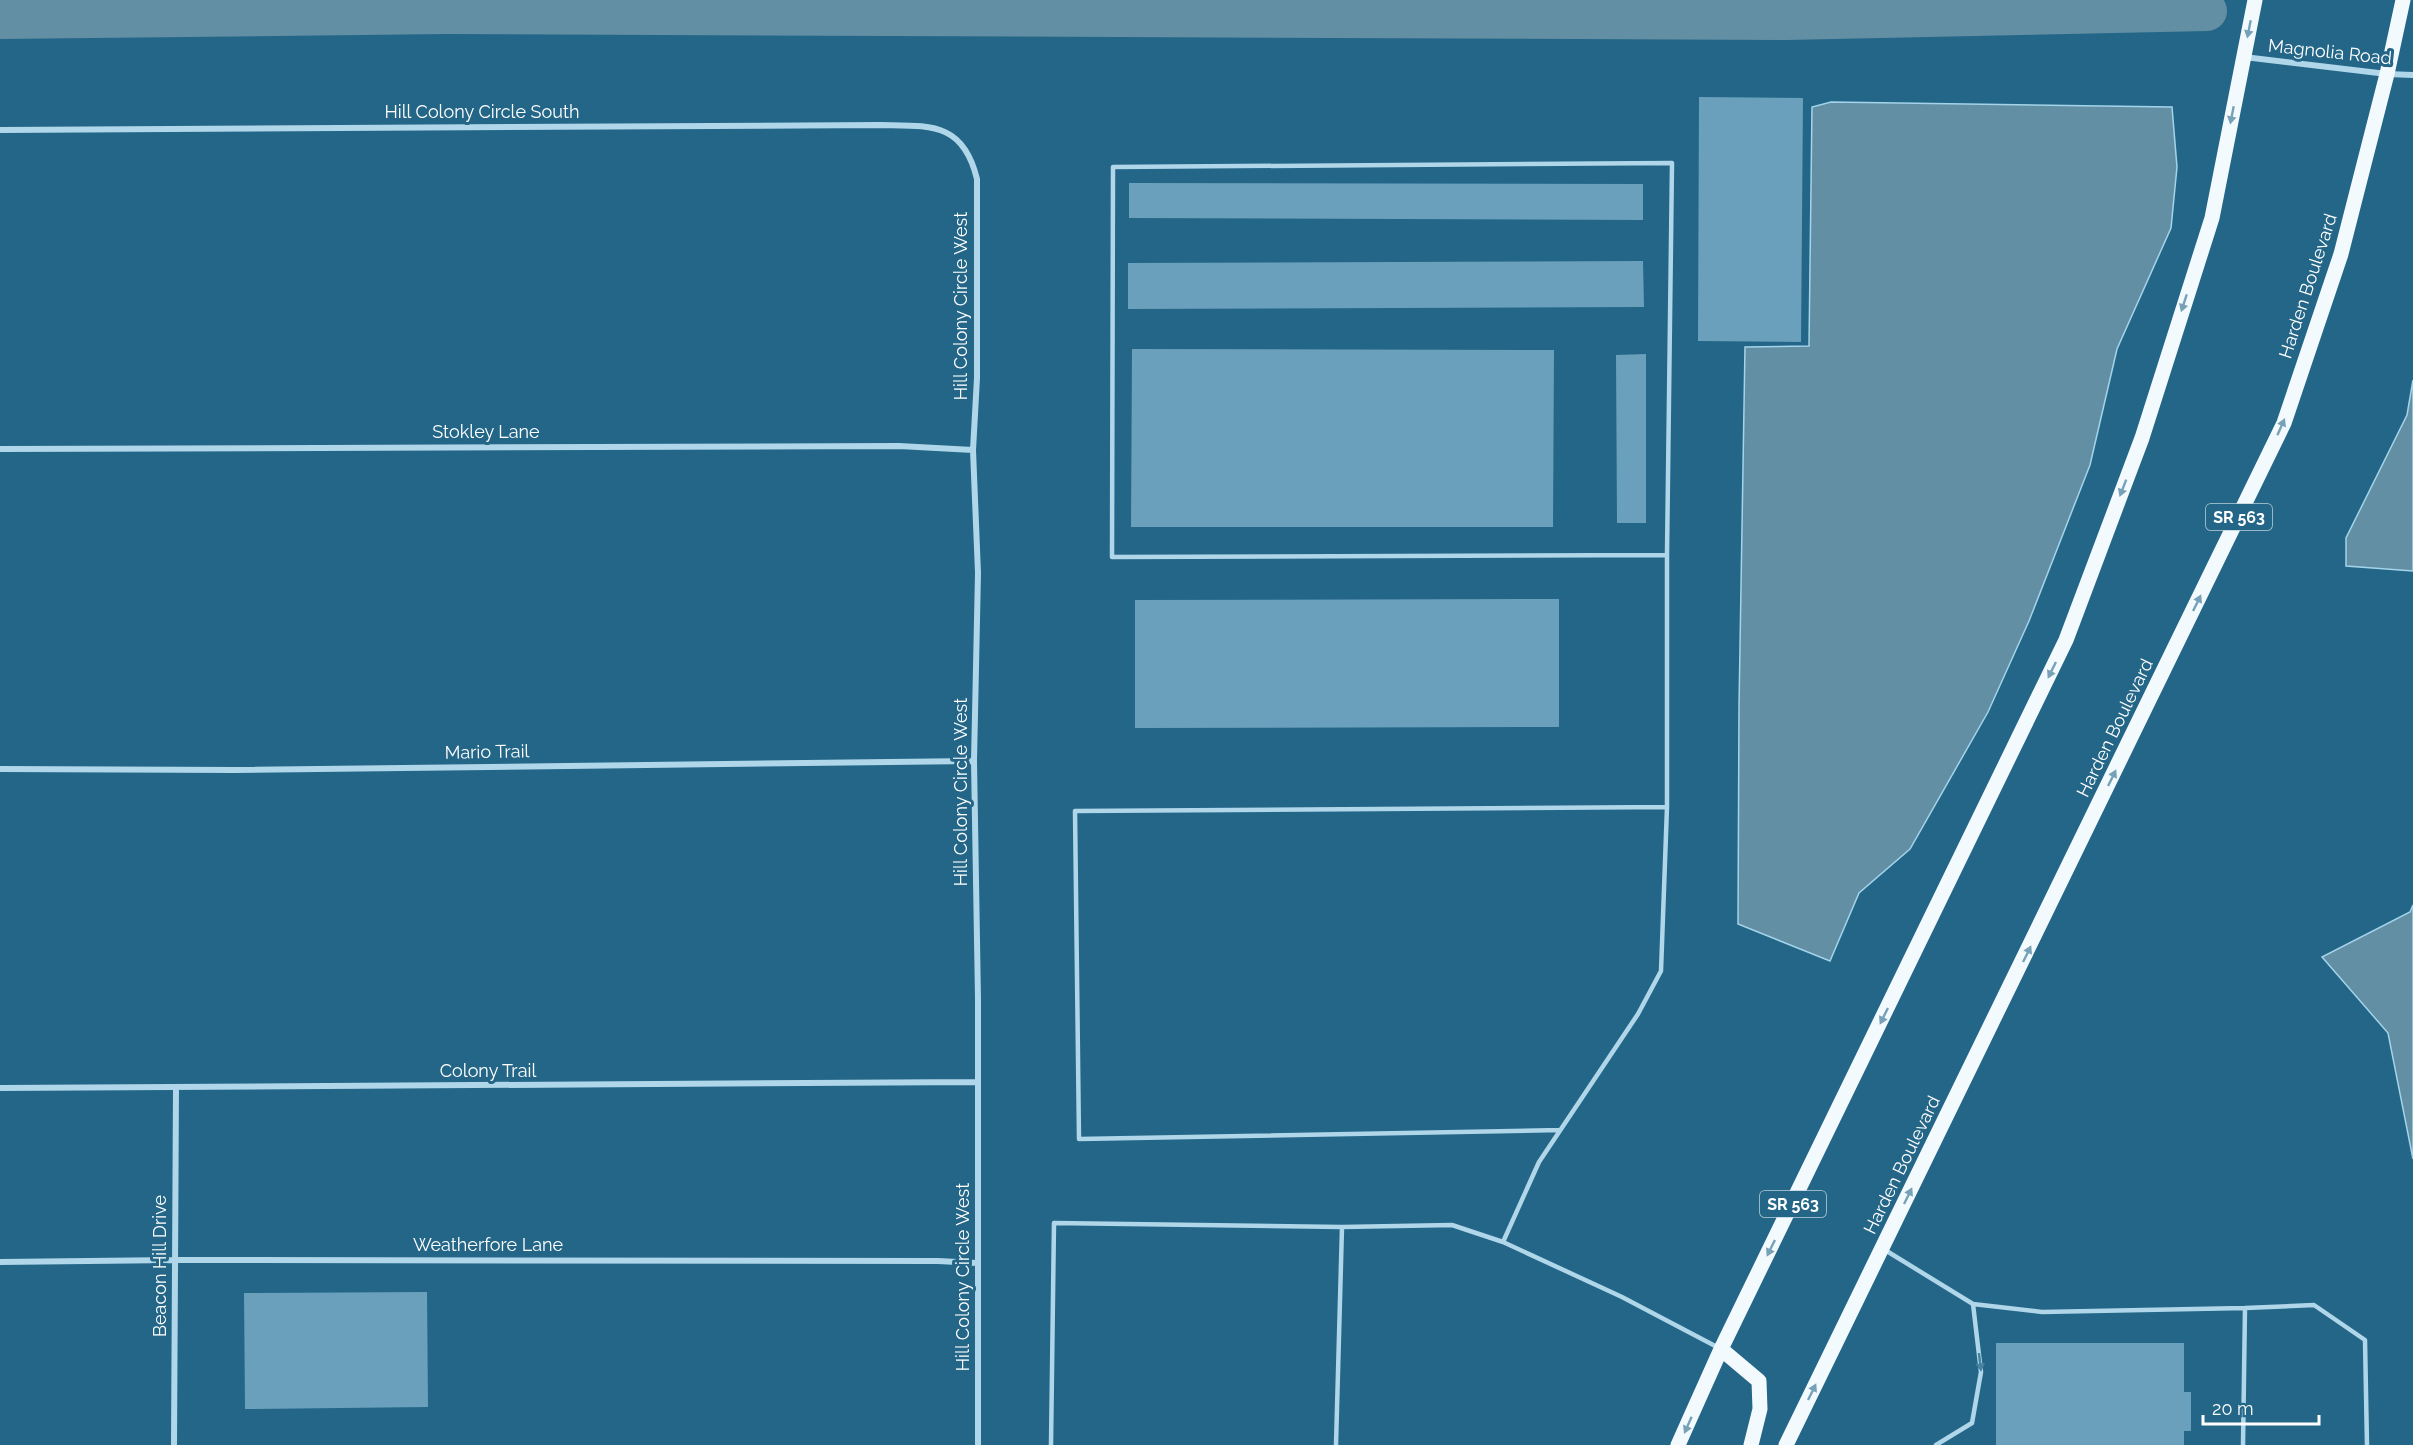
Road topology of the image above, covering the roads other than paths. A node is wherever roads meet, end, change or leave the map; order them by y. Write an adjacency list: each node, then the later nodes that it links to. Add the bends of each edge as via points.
1 (2255, 0): 3 (main road, SR 563, one-way to 3)
2 (2403, 0): 4 (main road, Harden Boulevard / SR 563)
3 (2243, 57): 4 (street, Magnolia Road); 26 (main road, SR 563, one-way to 26, via 2212,218 2142,438 2066,640)
4 (2387, 74): 5 (street, Magnolia Road); 20 (main road, Harden Boulevard / SR 563, one-way to 4, via 2284,423 2342,254)
5 (2413, 75)
6 (0, 130): 7 (street, Hill Colony Circle South, via 880,125 934,127)
7 (959, 143): 9 (street, Hill Colony Circle West, via 973,162 977,179)
8 (0, 449): 9 (street, Stokley Lane, via 899,446)
9 (973, 450): 11 (street, Hill Colony Circle West, via 978,573)
10 (1667, 555): 10 (lane, via 1672,163 1113,167 1112,557); 13 (lane)
11 (974, 762): 12 (street, Mario Trail); 14 (street, Hill Colony Circle West)
12 (0, 769)
13 (1667, 807): 17 (lane, via 1660,971 1638,1014); 17 (lane, via 1075,811 1079,1139)
14 (977, 1082): 16 (street, Colony Trail); 23 (street, Hill Colony Circle West)
15 (0, 1088): 16 (street, Colony Trail)
16 (176, 1088): 21 (street, Beacon Hill Drive)
17 (1560, 1130): 19 (lane, via 1539,1162)
18 (1341, 1227): 19 (lane, via 1452,1225); 29 (lane, via 1054,1223); 30 (lane)
19 (1503, 1242): 26 (lane)
20 (1882, 1249): 24 (lane); 33 (main road, Harden Boulevard / SR 563, one-way to 20)
21 (174, 1260): 22 (street, Weatherfore Lane); 23 (street, Weatherfore Lane); 27 (street, Beacon Hill Drive)
22 (0, 1262)
23 (977, 1263): 28 (street, Hill Colony Circle West)
24 (1973, 1304): 25 (lane, via 2042,1312); 34 (lane, one-way to 34, via 1981,1372 1972,1422)
25 (2246, 1308): 35 (lane); 36 (lane, via 2314,1305 2365,1340)
26 (1722, 1349): 31 (main road, SR 563, one-way to 31); 32 (main road, via 1759,1380 1760,1408)
27 (174, 1445)
28 (978, 1445)
29 (1051, 1445)
30 (1336, 1445)
31 (1678, 1445)
32 (1751, 1445)
33 (1786, 1445)
34 (1936, 1445)
35 (2243, 1445)
36 (2367, 1445)

